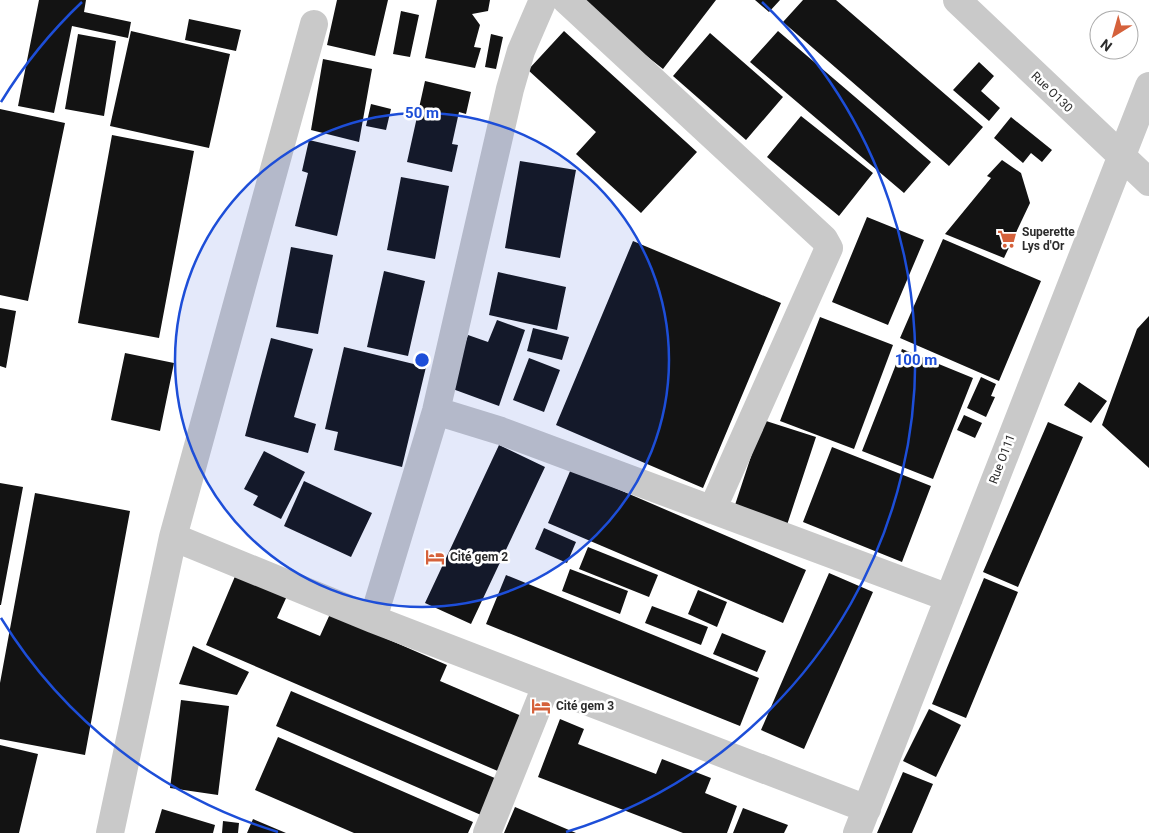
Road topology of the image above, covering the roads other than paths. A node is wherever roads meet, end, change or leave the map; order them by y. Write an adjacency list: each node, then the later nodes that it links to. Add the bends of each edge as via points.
1 (543, 0): 8 (street, via 521,51 510,89)
2 (566, 0): 9 (street, via 824,239 829,248)
3 (957, 0): 6 (street, Rue O130)
4 (314, 24): 10 (street)
5 (1149, 86): 6 (street, Rue O111)
6 (1120, 157): 7 (street, Rue O130); 11 (street, Rue O111)
7 (1149, 182)
8 (436, 410): 9 (street); 12 (street)
9 (712, 510): 11 (street)
10 (173, 537): 12 (street); 15 (street)
11 (948, 598): 14 (street, Rue O111)
12 (373, 619): 13 (street)
13 (546, 686): 14 (street); 16 (street)
14 (862, 821)
15 (110, 833)
16 (487, 833)

